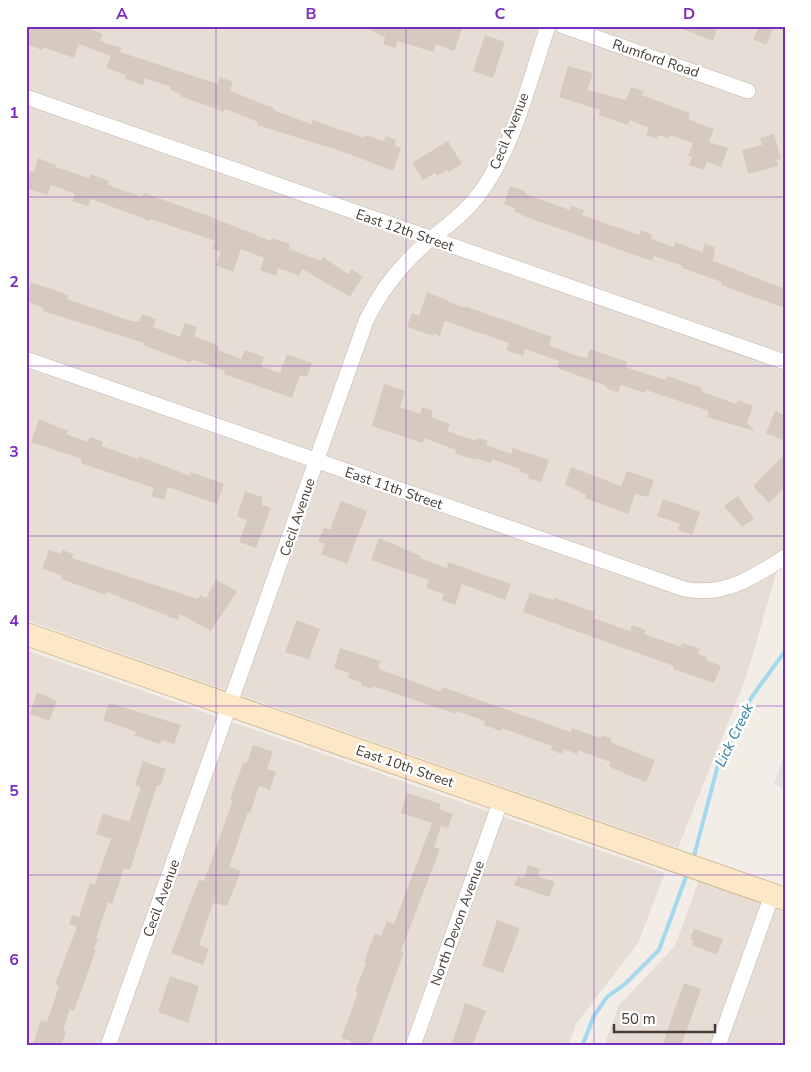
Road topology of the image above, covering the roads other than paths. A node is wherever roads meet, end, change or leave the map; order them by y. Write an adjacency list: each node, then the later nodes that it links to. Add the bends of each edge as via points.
1 (548, 26): 5 (street, Cecil Avenue, via 495,169 470,206)
2 (564, 26): 3 (street, Rumford Road)
3 (748, 91)
4 (26, 97): 5 (street, East 12th Street)
5 (431, 239): 7 (street, East 12th Street); 8 (street, Cecil Avenue, via 396,273 369,315)
6 (26, 359): 8 (street, East 11th Street)
7 (785, 362)
8 (316, 461): 9 (street, East 11th Street, via 703,592 741,584); 11 (street, Cecil Avenue)
9 (785, 557)
10 (26, 634): 11 (main road, East 10th Street)
11 (230, 705): 12 (main road, East 10th Street); 14 (street, Cecil Avenue)
12 (501, 800): 13 (main road, East 10th Street); 15 (street, North Devon Avenue)
13 (779, 897): 16 (street)
14 (108, 1046)
15 (413, 1046)
16 (718, 1046)

